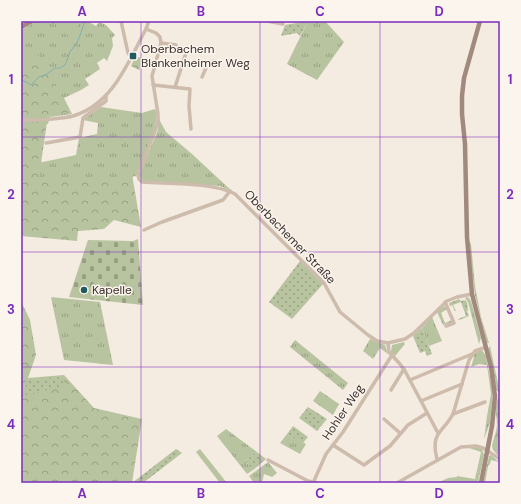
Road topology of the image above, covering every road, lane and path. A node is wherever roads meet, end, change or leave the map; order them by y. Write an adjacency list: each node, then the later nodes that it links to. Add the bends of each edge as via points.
1 (32, 21): 7 (street)
2 (120, 21): 12 (street)
3 (149, 21): 8 (street)
4 (267, 21): 6 (street)
5 (480, 21): 25 (street, via 464,78 462,96 467,237)
6 (283, 24)
7 (21, 27)
8 (146, 29): 9 (street, via 158,35); 12 (street)
9 (161, 43): 10 (street); 17 (street, via 153,72)
10 (176, 45)
11 (186, 53): 15 (street)
12 (131, 57): 19 (street, via 117,83)
13 (214, 61): 14 (street)
14 (204, 65): 15 (street, via 199,63); 16 (street, via 206,68)
15 (183, 66): 18 (street)
16 (202, 76)
17 (153, 84): 18 (street); 23 (street, via 158,123 138,175 139,179 142,182 211,187)
18 (175, 87): 21 (street, via 190,89)
19 (106, 96): 20 (street, via 93,107 74,116); 22 (street, via 106,101 84,118 80,137)
20 (21, 120)
21 (191, 129)
22 (46, 143)
23 (230, 191): 24 (street, via 223,200); 28 (street, Oberbachemer Straße, via 237,195 324,283 340,312 372,338)
24 (144, 230)
25 (472, 294): 26 (street, via 457,296); 29 (street)
26 (446, 302): 27 (street, via 454,322); 28 (street, via 408,337)
27 (446, 326)
28 (388, 343): 31 (street)
29 (486, 347): 30 (street); 36 (street)
30 (472, 354): 33 (street); 34 (street)
31 (392, 355): 32 (street); 44 (street, Hohler Weg)
32 (404, 369): 33 (street); 35 (street)
33 (410, 380): 37 (street)
34 (462, 384): 37 (street); 40 (street)
35 (391, 390)
36 (497, 395): 45 (street)
37 (421, 401): 39 (street)
38 (485, 402): 40 (street)
39 (427, 413): 42 (street); 43 (street, via 408,425)
40 (453, 414): 42 (street)
41 (384, 419): 43 (street)
42 (438, 433): 48 (street)
43 (400, 434): 44 (street, via 390,446 364,464)
44 (333, 445): 49 (street, Hohler Weg, via 326,454)
45 (486, 449): 46 (street); 48 (street, via 476,446 461,448); 51 (street)
46 (500, 459)
47 (268, 460): 49 (street)
48 (437, 460): 50 (street)
49 (315, 483)
50 (397, 483)
51 (480, 483)

